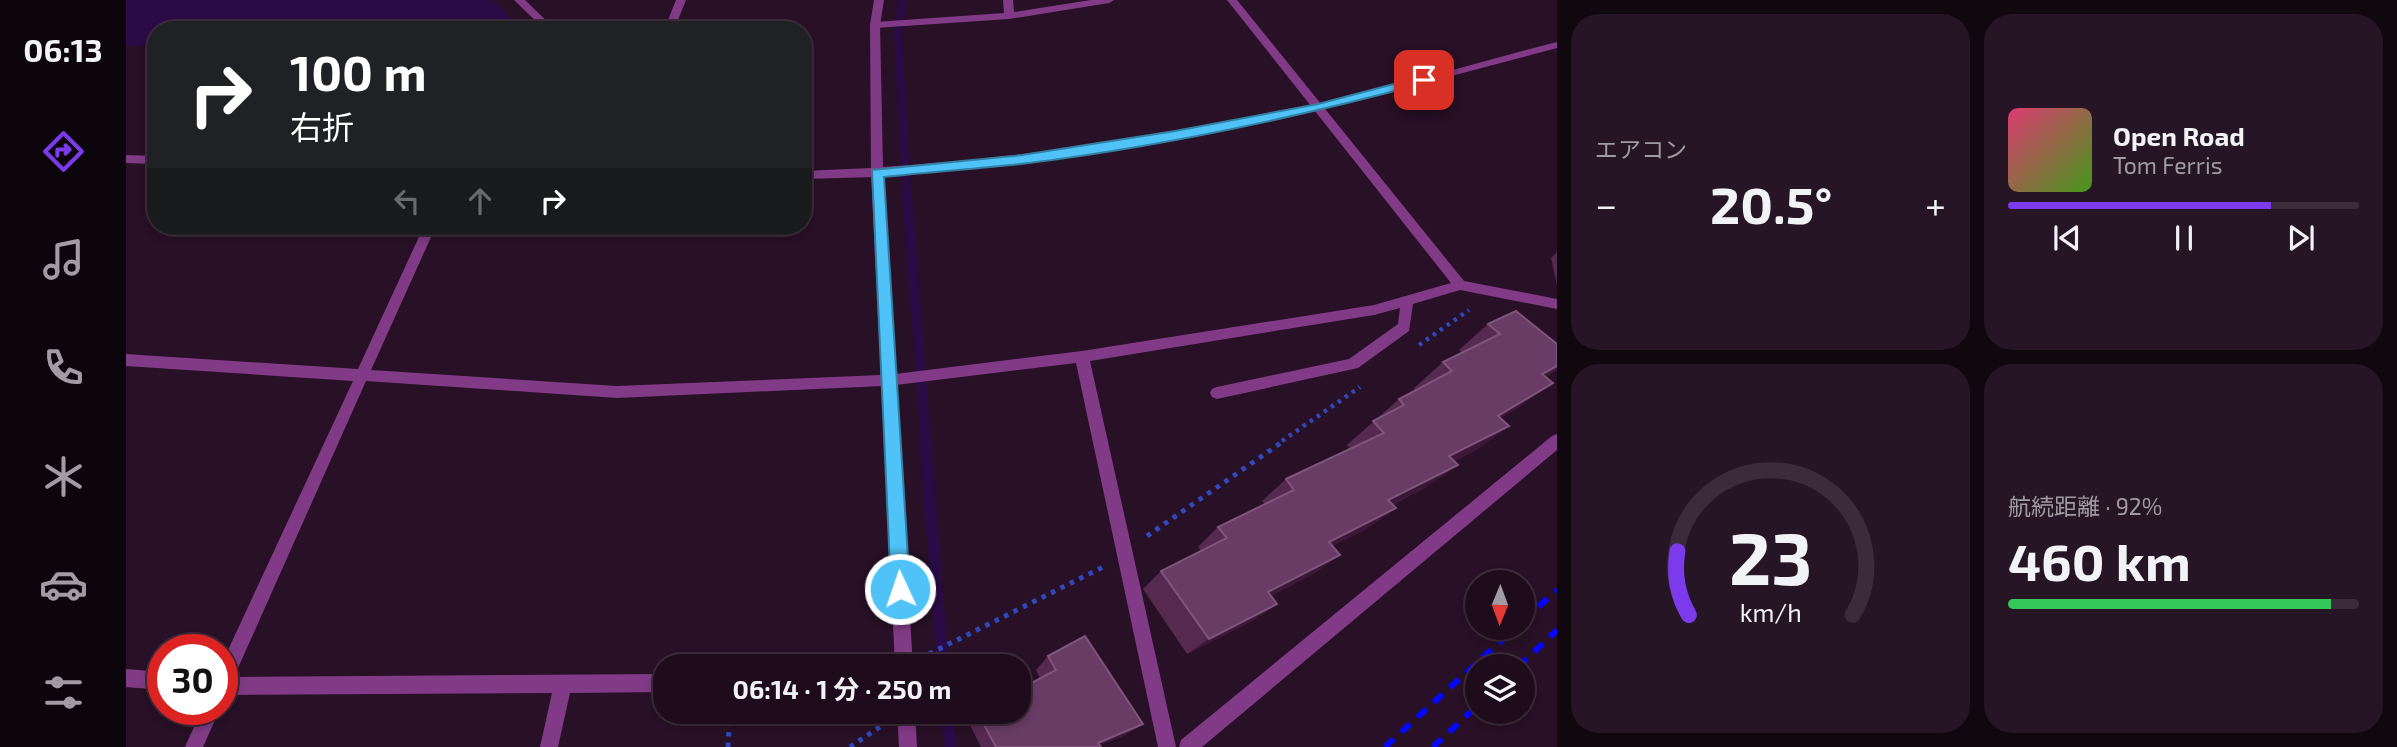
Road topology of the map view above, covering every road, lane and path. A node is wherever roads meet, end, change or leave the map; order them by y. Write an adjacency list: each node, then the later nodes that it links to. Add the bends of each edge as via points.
1 (519, 0): 8 (street)
2 (681, 0): 9 (street)
3 (879, 0): 10 (street)
4 (1008, 0): 7 (street)
5 (1109, 0): 7 (street)
6 (1232, 0): 12 (street)
7 (1009, 16): 10 (street)
8 (541, 21)
9 (673, 21)
10 (875, 25): 15 (street)
11 (1557, 45): 12 (street)
12 (1318, 107): 15 (street, via 1022,159); 18 (street)
13 (126, 159): 14 (street)
14 (147, 160)
15 (881, 172): 16 (street); 26 (street)
16 (812, 175)
17 (426, 235): 25 (street)
18 (1461, 285): 19 (street); 20 (street)
19 (1491, 291): 21 (street); 22 (path)
20 (1407, 301): 23 (street); 28 (street, via 1404,327 1353,363)
21 (1557, 304)
22 (1415, 348)
23 (1082, 357): 26 (street); 30 (street)
24 (126, 360): 25 (street)
25 (361, 376): 26 (street, via 617,392); 31 (street)
26 (897, 379): 32 (street)
27 (1371, 379): 30 (path)
28 (1217, 393)
29 (1557, 441): 49 (street)
30 (1125, 552): 33 (path); 48 (street)
31 (238, 649)
32 (904, 654)
33 (930, 654)
34 (126, 678): 35 (street)
35 (147, 680)
36 (653, 682): 37 (street)
37 (563, 683): 38 (street); 44 (street)
38 (238, 685)
39 (729, 724): 45 (path)
40 (886, 724): 46 (path)
41 (901, 724): 47 (street)
42 (204, 725): 43 (street)
43 (194, 747)
44 (549, 747)
45 (728, 747)
46 (850, 747)
47 (908, 747)
48 (1167, 747)
49 (1188, 747)

